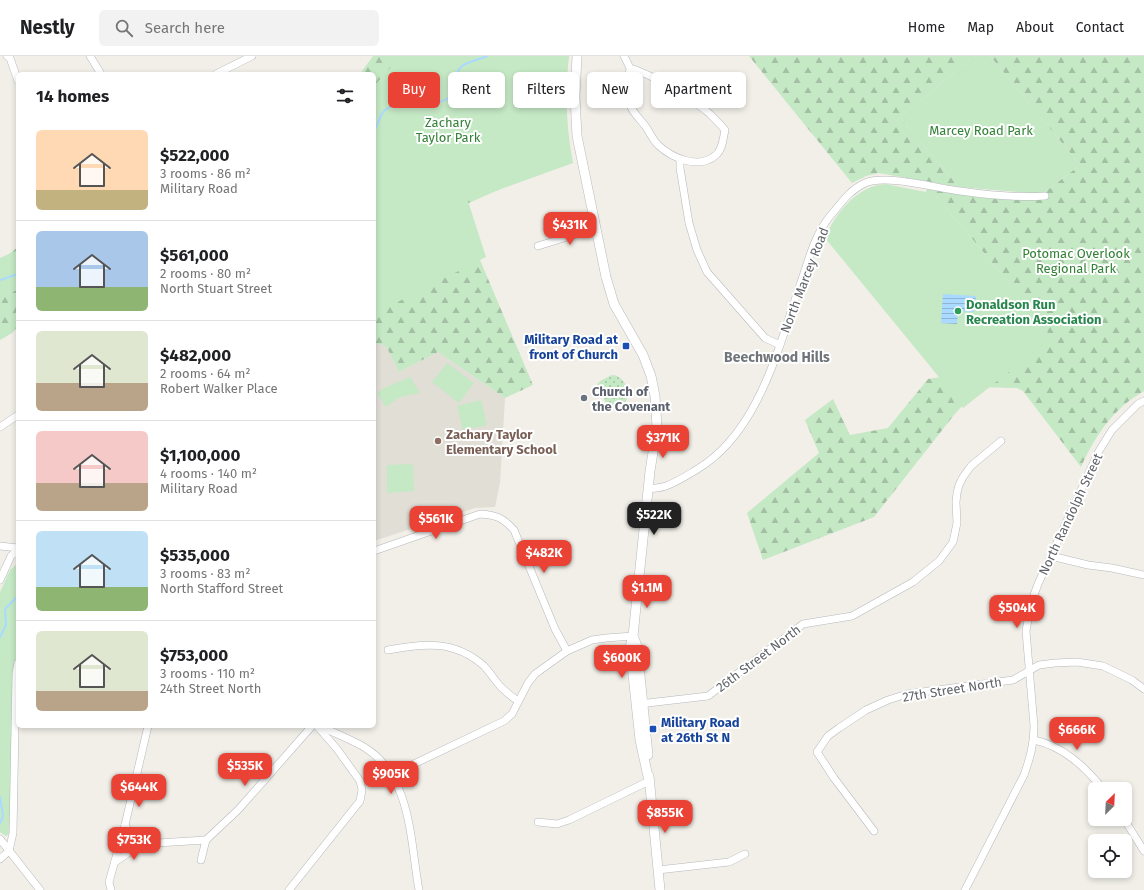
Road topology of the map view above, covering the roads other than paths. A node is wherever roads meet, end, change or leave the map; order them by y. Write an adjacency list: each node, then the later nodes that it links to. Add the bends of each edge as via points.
1 (7, 56): 9 (street)
2 (90, 56): 7 (street)
3 (252, 56): 8 (street)
4 (577, 56): 12 (main road, via 577,136)
5 (624, 56): 6 (street)
6 (630, 68): 10 (street, via 627,94 630,104 657,144); 10 (street, via 681,94 710,114 725,130 722,146 716,155 708,160 695,162)
7 (100, 72)
8 (220, 72)
9 (16, 75)
10 (680, 160): 14 (street, via 689,223 707,272 765,338)
11 (1045, 196): 14 (street, North Marcey Road, via 1009,196 960,191 884,179 866,182 848,194 825,224 808,262)
12 (596, 228): 13 (street); 19 (main road, via 614,304 643,355 655,396 657,427)
13 (538, 246)
14 (780, 345): 19 (street, North Marcey Road, via 759,398 735,436 703,466 665,487)
15 (1144, 401): 24 (street, North Randolph Street, via 1112,430 1099,451)
16 (16, 416): 17 (street)
17 (0, 427)
18 (1001, 441): 34 (street, 26th Street North, via 971,466 963,477 957,493 956,536 939,561 913,582 852,616 803,624 708,696)
19 (648, 489): 27 (main road)
20 (0, 546): 21 (street)
21 (16, 549)
22 (376, 550): 29 (street, via 480,514 498,516 514,530)
23 (16, 551): 26 (street)
24 (1051, 556): 25 (street); 30 (street, North Randolph Street, via 1031,603 1028,619 1026,631)
25 (1144, 576)
26 (0, 580)
27 (633, 636): 29 (street, via 592,640); 34 (main road, via 630,647)
28 (388, 650): 33 (street, via 421,645 454,648 471,656 485,667 502,688)
29 (567, 651): 33 (street, via 535,674)
30 (1030, 670): 32 (street, 27th Street North, via 1039,665 1055,663 1089,663 1116,672); 39 (street, North Randolph Street); 46 (street, 27th Street North, via 1013,680 925,691 888,700 853,717 828,736 817,752)
31 (16, 674): 50 (street, via 14,825)
32 (1144, 690)
33 (518, 701): 40 (street, via 512,714 500,724)
34 (639, 705): 41 (main road, via 640,740)
35 (148, 728): 44 (street)
36 (310, 728): 48 (street, via 238,810)
37 (320, 728): 59 (street, via 360,781 360,801)
38 (322, 728): 40 (street, via 364,748)
39 (1034, 740): 42 (street, via 1052,745 1064,752); 62 (street, North Randolph Street, via 1031,758 1024,775)
40 (391, 774): 60 (street, via 408,818)
41 (649, 781): 43 (street, via 569,820 557,824); 56 (main road)
42 (1097, 782)
43 (538, 822)
44 (125, 825): 49 (street, via 131,836); 55 (street)
45 (1128, 826): 51 (street)
46 (874, 831)
47 (0, 839): 50 (street)
48 (206, 840): 49 (street); 54 (street)
49 (141, 844): 55 (street)
50 (9, 851): 53 (street); 57 (street)
51 (1144, 851)
52 (745, 854): 56 (street, via 729,862)
53 (0, 859)
54 (201, 860)
55 (115, 862): 58 (street, via 109,882)
56 (658, 870): 61 (main road)
57 (40, 890)
58 (111, 890)
59 (289, 890)
60 (419, 890)
61 (660, 890)
62 (965, 890)

